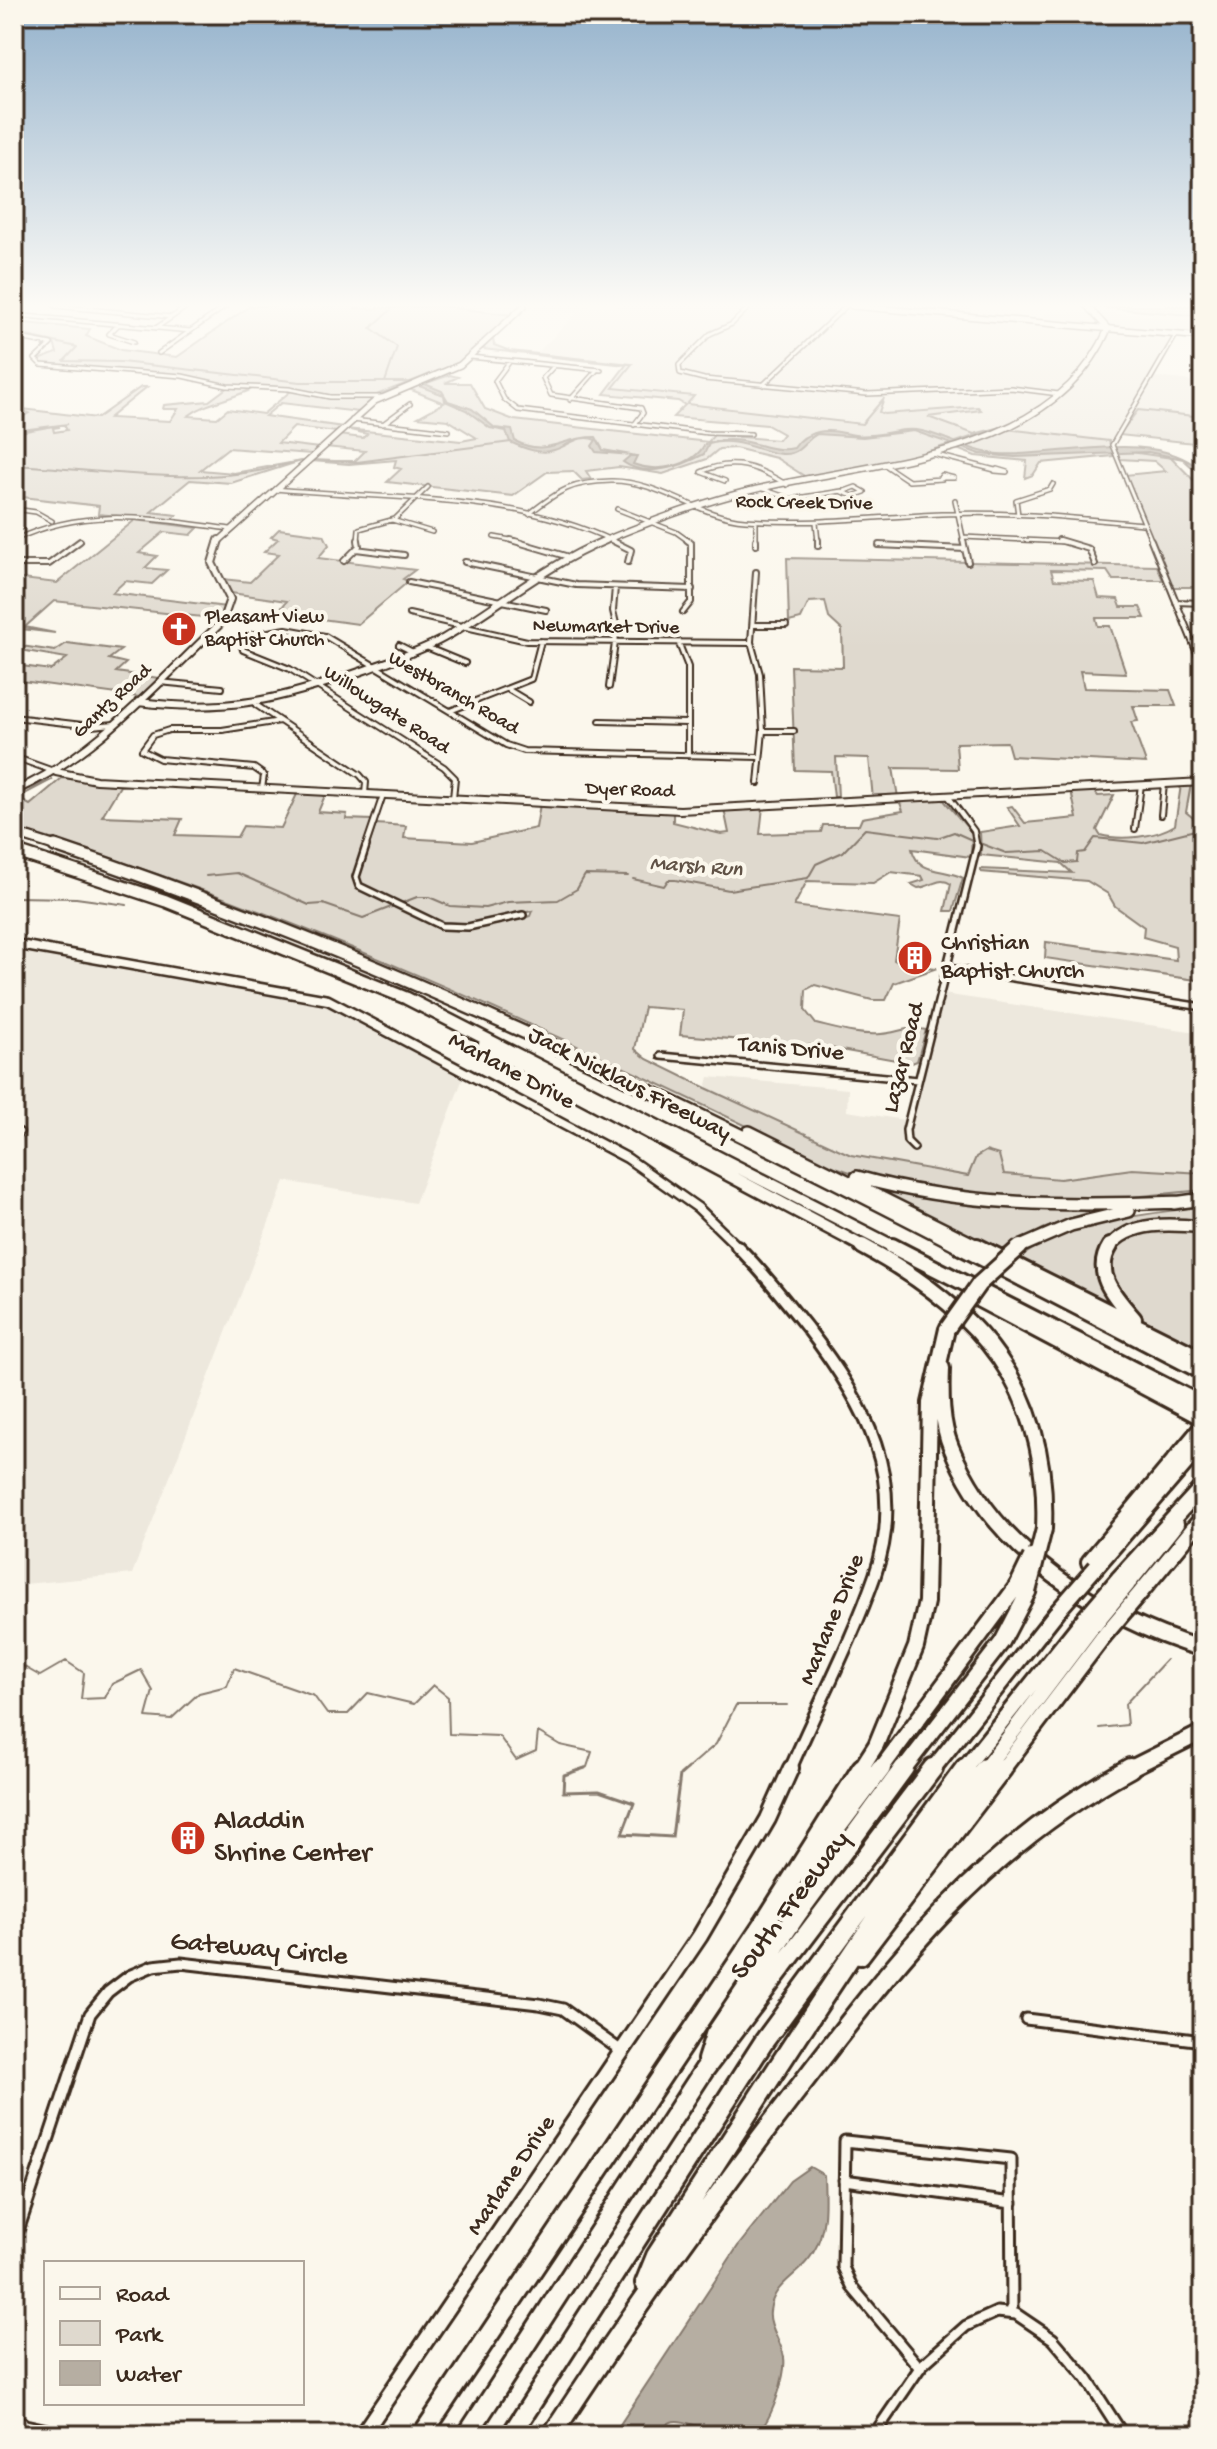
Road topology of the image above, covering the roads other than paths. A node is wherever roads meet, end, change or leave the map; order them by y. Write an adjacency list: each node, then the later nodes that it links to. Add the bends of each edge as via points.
1 (352, 420): 20 (main road, Gantz Road)
2 (354, 420): 8 (street)
3 (388, 420): 8 (street)
4 (594, 420): 9 (street)
5 (638, 420): 9 (street)
6 (1021, 420): 12 (main road)
7 (1125, 420): 36 (street, via 1113,450)
8 (383, 424): 10 (street)
9 (634, 425): 11 (street)
10 (449, 431)
11 (751, 434)
12 (929, 453): 13 (main road); 14 (street)
13 (885, 465): 15 (street, via 909,481); 18 (main road)
14 (995, 470)
15 (942, 479)
16 (725, 481): 18 (street, via 701,472 748,464)
17 (1053, 484): 30 (street, via 1016,500)
18 (787, 485): 21 (main road)
19 (428, 487): 24 (street)
20 (276, 489): 24 (street); 37 (main road, Gantz Road)
21 (765, 490): 22 (street, via 797,499); 25 (main road)
22 (842, 491): 22 (street, via 853,487 865,492 853,496)
23 (955, 500): 29 (street)
24 (415, 501): 28 (street); 31 (street)
25 (697, 507): 28 (street, Rock Creek Drive, via 637,484 598,481 561,488); 33 (street, Rock Creek Drive); 35 (main road)
26 (14, 509): 32 (street)
27 (617, 509): 35 (street)
28 (529, 514): 43 (street)
29 (958, 514): 30 (street, Rock Creek Drive); 34 (street, Rock Creek Drive); 40 (street)
30 (1018, 515): 36 (street, Rock Creek Drive)
31 (392, 520): 38 (street); 48 (street, via 359,529)
32 (52, 521): 37 (street, via 95,515); 42 (street)
33 (756, 521): 34 (street, Rock Creek Drive); 45 (street)
34 (816, 522): 47 (street)
35 (655, 523): 43 (main road); 63 (street, via 691,543)
36 (1142, 524): 65 (street)
37 (230, 529): 86 (main road, Gantz Road, via 210,554 212,569 229,595 228,614)
38 (432, 532)
39 (494, 537): 52 (street)
40 (963, 537): 41 (street); 49 (street)
41 (1024, 539): 50 (street); 58 (street, via 1077,543 1089,549)
42 (14, 540)
43 (612, 540): 52 (main road); 55 (street, via 631,550)
44 (80, 541): 57 (street, via 49,564)
45 (756, 545)
46 (879, 545): 49 (street)
47 (818, 546)
48 (356, 549): 51 (street); 53 (street)
49 (965, 549): 56 (street)
50 (1027, 550)
51 (404, 555)
52 (569, 557): 60 (main road)
53 (344, 561)
54 (465, 562): 60 (street)
55 (628, 562)
56 (968, 562)
57 (14, 564)
58 (1095, 564)
59 (756, 572): 70 (street)
60 (536, 577): 62 (street); 64 (main road)
61 (409, 582): 64 (street)
62 (615, 587): 63 (street); 75 (street)
63 (692, 589): 68 (street)
64 (500, 601): 67 (street); 72 (main road)
65 (1176, 602): 66 (street); 79 (street)
66 (1203, 603)
67 (546, 610)
68 (683, 612)
69 (409, 614): 72 (street, Newmarket Drive)
70 (753, 625): 71 (street); 76 (street)
71 (786, 625)
72 (462, 626): 73 (street, Newmarket Drive); 81 (main road)
73 (541, 641): 75 (street, Newmarket Drive); 90 (street, via 534,675)
74 (240, 643): 84 (street, Westbranch Road, via 260,633 303,630 325,636); 87 (street, Willowgate Road, via 243,650 280,663)
75 (616, 643): 77 (street, Newmarket Drive); 88 (street)
76 (751, 643): 77 (street, Newmarket Drive); 101 (street, via 760,674)
77 (679, 644): 98 (street, via 688,667)
78 (399, 645): 82 (street)
79 (1194, 646): 80 (street); 85 (street)
80 (1203, 646)
81 (426, 647): 82 (main road); 83 (street)
82 (413, 652): 84 (main road)
83 (465, 663)
84 (375, 666): 87 (main road); 94 (street, Westbranch Road)
85 (1203, 668)
86 (159, 682): 89 (street); 91 (main road, Gantz Road)
87 (317, 686): 93 (main road); 119 (street, Willowgate Road, via 450,772 456,784)
88 (609, 687)
89 (222, 688)
90 (509, 690): 92 (street); 94 (street)
91 (138, 702): 93 (main road, via 196,710); 99 (main road, Gantz Road)
92 (529, 702)
93 (256, 705): 96 (street)
94 (450, 711): 106 (street, Westbranch Road, via 506,745 530,753)
95 (14, 717): 100 (street, via 47,717)
96 (280, 721): 104 (street, via 233,729 159,730 145,743); 116 (street, via 360,775 366,782)
97 (600, 721): 98 (street)
98 (686, 723): 106 (street)
99 (115, 724): 100 (street); 103 (main road, Gantz Road)
100 (85, 726): 103 (street)
101 (763, 731): 102 (street); 108 (street)
102 (794, 731)
103 (103, 735): 109 (main road, Gantz Road)
104 (144, 753): 105 (street); 114 (street, via 254,768 264,775)
105 (136, 755)
106 (688, 755): 108 (street, Westbranch Road)
107 (14, 757): 109 (street)
108 (758, 757): 111 (street)
109 (56, 772): 114 (main road, Dyer Road, via 96,780); 115 (main road, Gantz Road)
110 (1203, 782): 112 (main road, Dyer Road)
111 (758, 783)
112 (1164, 784): 113 (main road, Dyer Road); 120 (street)
113 (1141, 785): 118 (main road, Dyer Road); 121 (street)
114 (262, 789): 116 (main road, Dyer Road)
115 (14, 791)
116 (365, 794): 117 (main road, Dyer Road)
117 (383, 795): 119 (main road, Dyer Road); 124 (street, via 356,879 368,892 435,924 496,924)
118 (948, 796): 119 (main road, Dyer Road, via 691,810); 126 (street, Lazar Road, via 977,842)
119 (453, 798)
120 (1161, 815)
121 (1135, 829)
122 (14, 833): 129 (highway, Jack Nicklaus Freeway, via 255,915 415,980)
123 (14, 851): 127 (highway, Jack Nicklaus Freeway, via 224,923)
124 (523, 915)
125 (14, 944): 158 (main road, Marlane Drive, via 328,1000 557,1119 655,1176 727,1234 779,1291 857,1396 876,1438 886,1489 886,1527 876,1573 768,1819 700,1936)
126 (947, 968): 128 (street); 131 (street, Lazar Road)
127 (406, 998): 139 (highway, Jack Nicklaus Freeway); 151 (highway, bridge, via 558,1086 898,1266 950,1302 1006,1365 1034,1416 1046,1472 1044,1529)
128 (1203, 1007)
129 (579, 1056): 135 (highway); 143 (highway, Jack Nicklaus Freeway)
130 (661, 1056): 131 (street, Tanis Drive)
131 (918, 1080): 134 (street, Lazar Road, via 905,1133)
132 (20, 1132): 133 (street)
133 (14, 1139)
134 (914, 1148)
135 (818, 1163): 137 (highway, via 895,1188 971,1202 1039,1207); 141 (highway)
136 (1203, 1199): 137 (highway)
137 (1182, 1202): 140 (highway, bridge, via 1093,1218 1020,1247 966,1294)
138 (1203, 1227): 141 (highway, via 1178,1223 1134,1229 1105,1254 1102,1279 1109,1293 1136,1321)
139 (923, 1261): 144 (highway, Jack Nicklaus Freeway); 145 (highway, via 954,1286)
140 (946, 1337): 153 (highway, via 943,1411 950,1444 984,1503 1038,1561 1105,1609); 155 (highway, via 930,1403 929,1555 916,1647 876,1745)
141 (1166, 1340): 142 (highway)
142 (1203, 1359)
143 (1203, 1372)
144 (1203, 1405)
145 (1203, 1418)
146 (1203, 1426): 147 (highway, South Freeway)
147 (1197, 1444): 159 (highway, South Freeway, bridge, via 1092,1564 863,1856)
148 (1203, 1488): 150 (highway)
149 (1203, 1517): 150 (highway)
150 (1129, 1585): 152 (highway, bridge); 152 (highway, bridge)
151 (1022, 1589): 155 (highway); 159 (highway, via 1002,1642 876,1805 723,2022)
152 (1092, 1628): 163 (highway, via 819,2008 656,2256); 171 (highway, via 954,1780 802,1986)
153 (1203, 1649)
154 (1203, 1732): 163 (highway, via 1085,1791 1015,1842 947,1907 859,2008)
155 (765, 1922): 169 (highway)
156 (1026, 2019): 157 (street)
157 (1203, 2041)
158 (620, 2050): 162 (street, Gateway Circle, via 563,2009 539,2004 181,1963 141,1968 105,1992 90,2014); 168 (main road, Marlane Drive)
159 (704, 2070): 170 (highway, South Freeway)
160 (844, 2180): 161 (street); 161 (street, via 845,2141 1011,2159); 165 (street, via 843,2267 852,2287)
161 (1012, 2203): 164 (street)
162 (14, 2243)
163 (636, 2304): 172 (highway)
164 (1012, 2312): 165 (street, via 975,2320); 174 (street, via 1061,2348 1095,2388)
165 (920, 2368): 173 (street)
166 (14, 2417): 167 (street, via 25,2425)
167 (70, 2435)
168 (362, 2435)
169 (422, 2435)
170 (467, 2435)
171 (511, 2435)
172 (552, 2435)
173 (874, 2435)
174 (1123, 2435)

